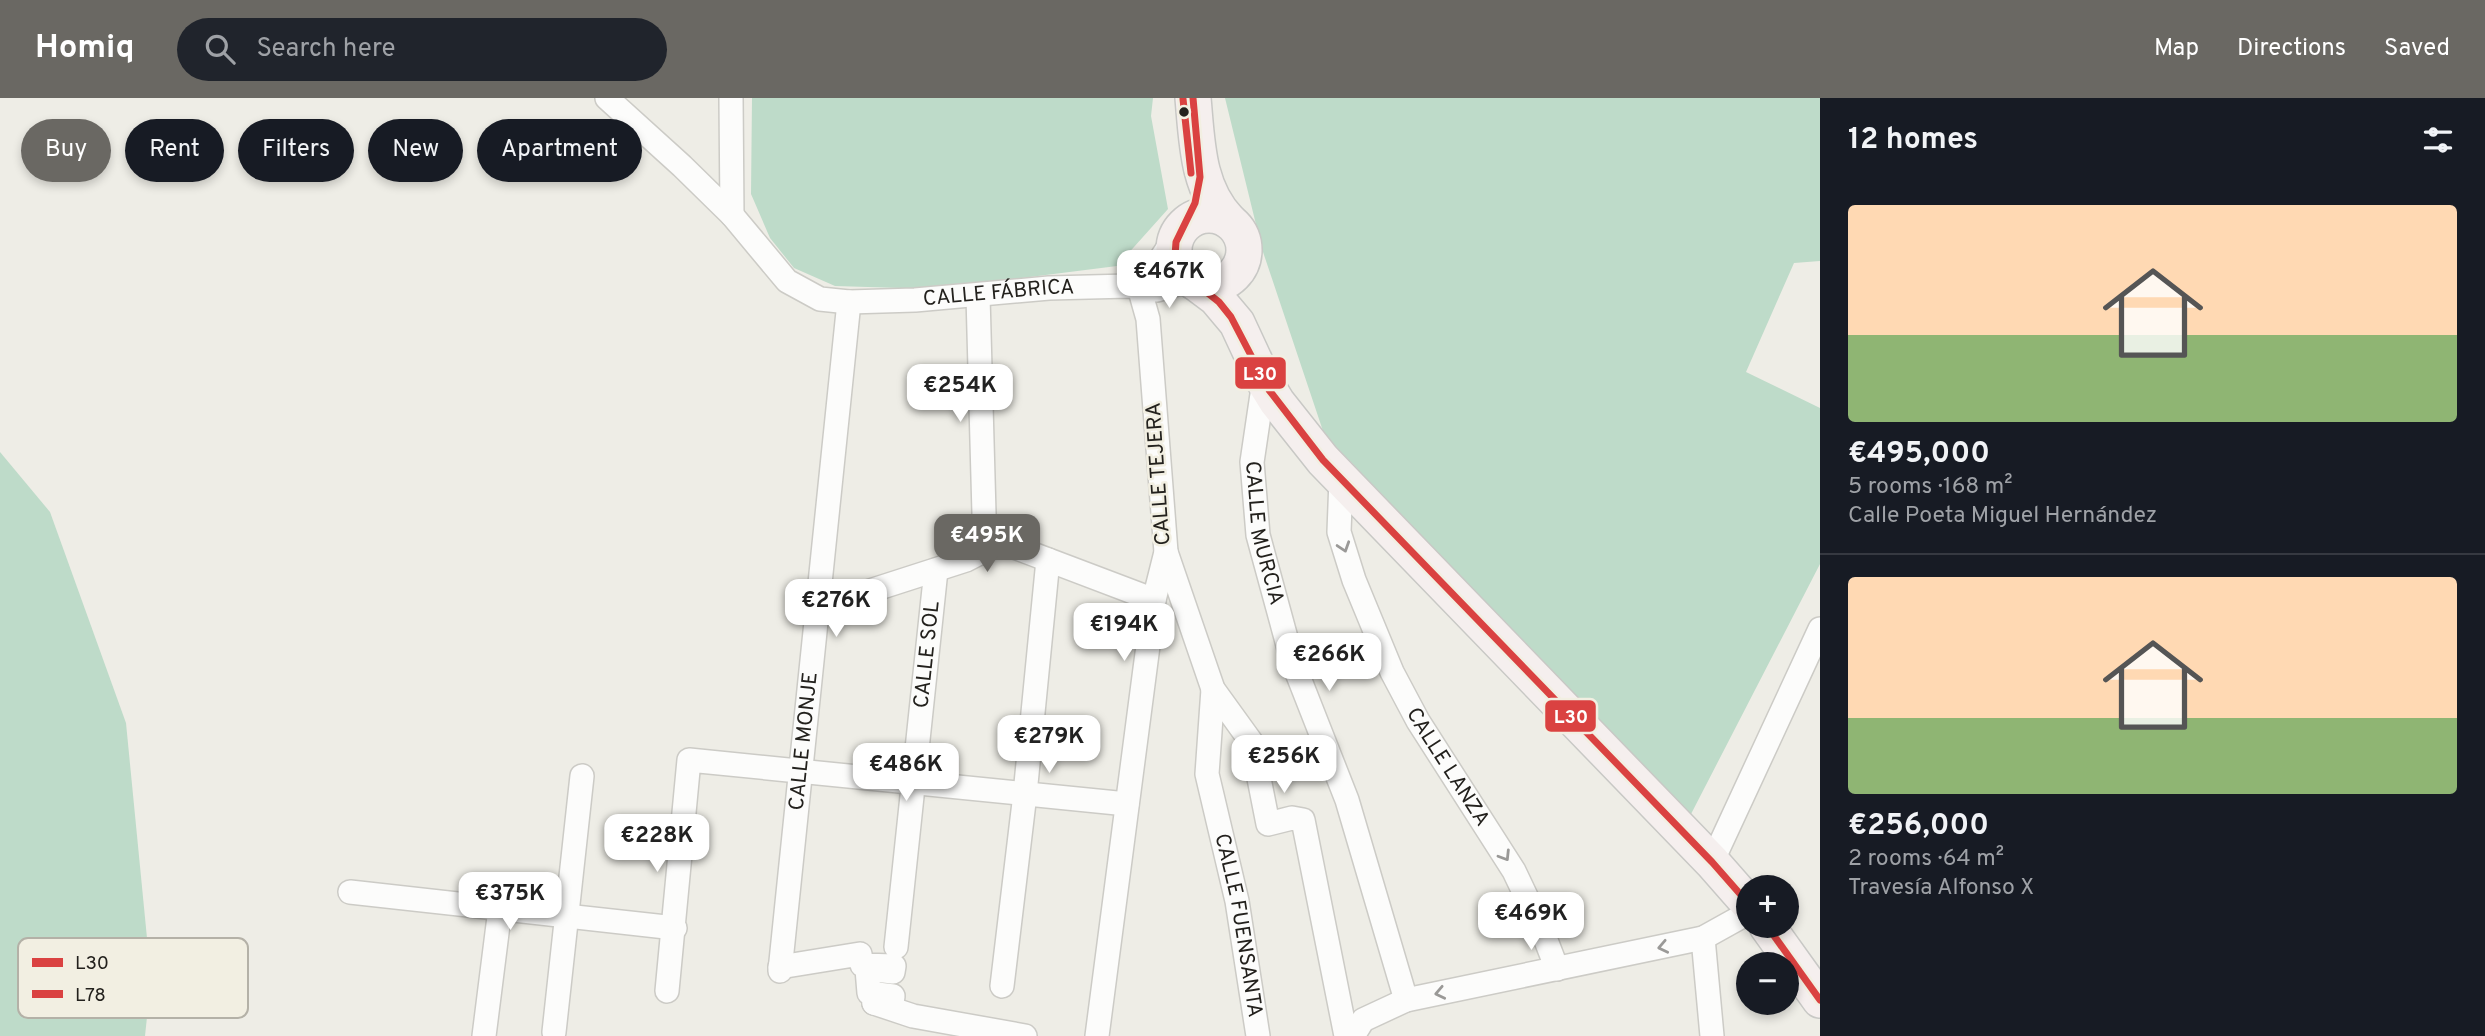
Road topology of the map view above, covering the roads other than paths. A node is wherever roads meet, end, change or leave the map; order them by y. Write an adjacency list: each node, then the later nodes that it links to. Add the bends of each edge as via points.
1 (607, 98): 5 (street, CALLE FÁBRICA)
2 (731, 98): 5 (street)
3 (1193, 98): 4 (main road)
4 (1201, 172): 6 (main road); 7 (main road, via 1195,205)
5 (732, 215): 12 (street, CALLE FÁBRICA, via 787,281 820,299)
6 (1229, 220): 7 (main road, via 1199,216); 8 (main road, via 1243,241)
7 (1181, 230): 9 (main road, via 1174,256); 10 (street)
8 (1240, 266): 9 (main road, via 1221,283); 13 (main road)
9 (1194, 281): 10 (street, CALLE FÁBRICA, via 1157,290); 13 (main road)
10 (1144, 287): 11 (street, CALLE FÁBRICA, via 1049,288); 17 (street, CALLE TEJERA)
11 (978, 296): 12 (street, CALLE FÁBRICA); 16 (street)
12 (849, 302): 21 (street, CALLE MONJE)
13 (1237, 323): 14 (main road)
14 (1264, 381): 15 (main road); 42 (street, CALLE MURCIA, via 1252,462 1258,535 1292,660 1347,800)
15 (1341, 480): 29 (main road); 39 (street, CALLE LANZA, one-way to 39, via 1339,532 1392,672 1418,722 1514,871)
16 (985, 550): 18 (street, via 1001,541); 19 (street)
17 (1166, 552): 20 (street, CALLE TEJERA); 23 (street)
18 (1048, 560): 20 (street); 27 (street)
19 (936, 570): 21 (street); 26 (street, CALLE SOL)
20 (1154, 600): 28 (street, CALLE TEJERA)
21 (817, 608): 24 (street, CALLE MONJE)
22 (1820, 629): 29 (street)
23 (1213, 689): 48 (street, CALLE FUENSANTA, via 1207,774 1237,901); 49 (street, via 1252,743 1268,824 1303,820)
24 (800, 771): 26 (street); 35 (street, via 689,760); 46 (street, CALLE MONJE, via 780,969 860,954 862,965 894,966 893,972 867,969 869,993 893,996 891,1003 874,1003 913,1016)
25 (582, 776): 33 (street)
26 (913, 782): 27 (street); 38 (street, CALLE SOL)
27 (1025, 793): 28 (street); 40 (street)
28 (1127, 804): 47 (street, CALLE TEJERA)
29 (1712, 862): 30 (main road)
30 (1736, 889)
31 (350, 892): 32 (street)
32 (500, 909): 33 (street); 45 (street)
33 (566, 916): 35 (street); 44 (street)
34 (1736, 921): 37 (street)
35 (675, 928): 41 (street)
36 (1776, 938): 43 (main road)
37 (1703, 939): 39 (street, one-way to 39); 51 (street)
38 (897, 947)
39 (1557, 969): 42 (street, one-way to 42)
40 (1002, 986)
41 (667, 991)
42 (1406, 1000): 50 (street, via 1363,1020)
43 (1820, 1000)
44 (554, 1032)
45 (484, 1036)
46 (1025, 1036)
47 (1097, 1036)
48 (1258, 1036)
49 (1346, 1036)
50 (1353, 1036)
51 (1712, 1036)

